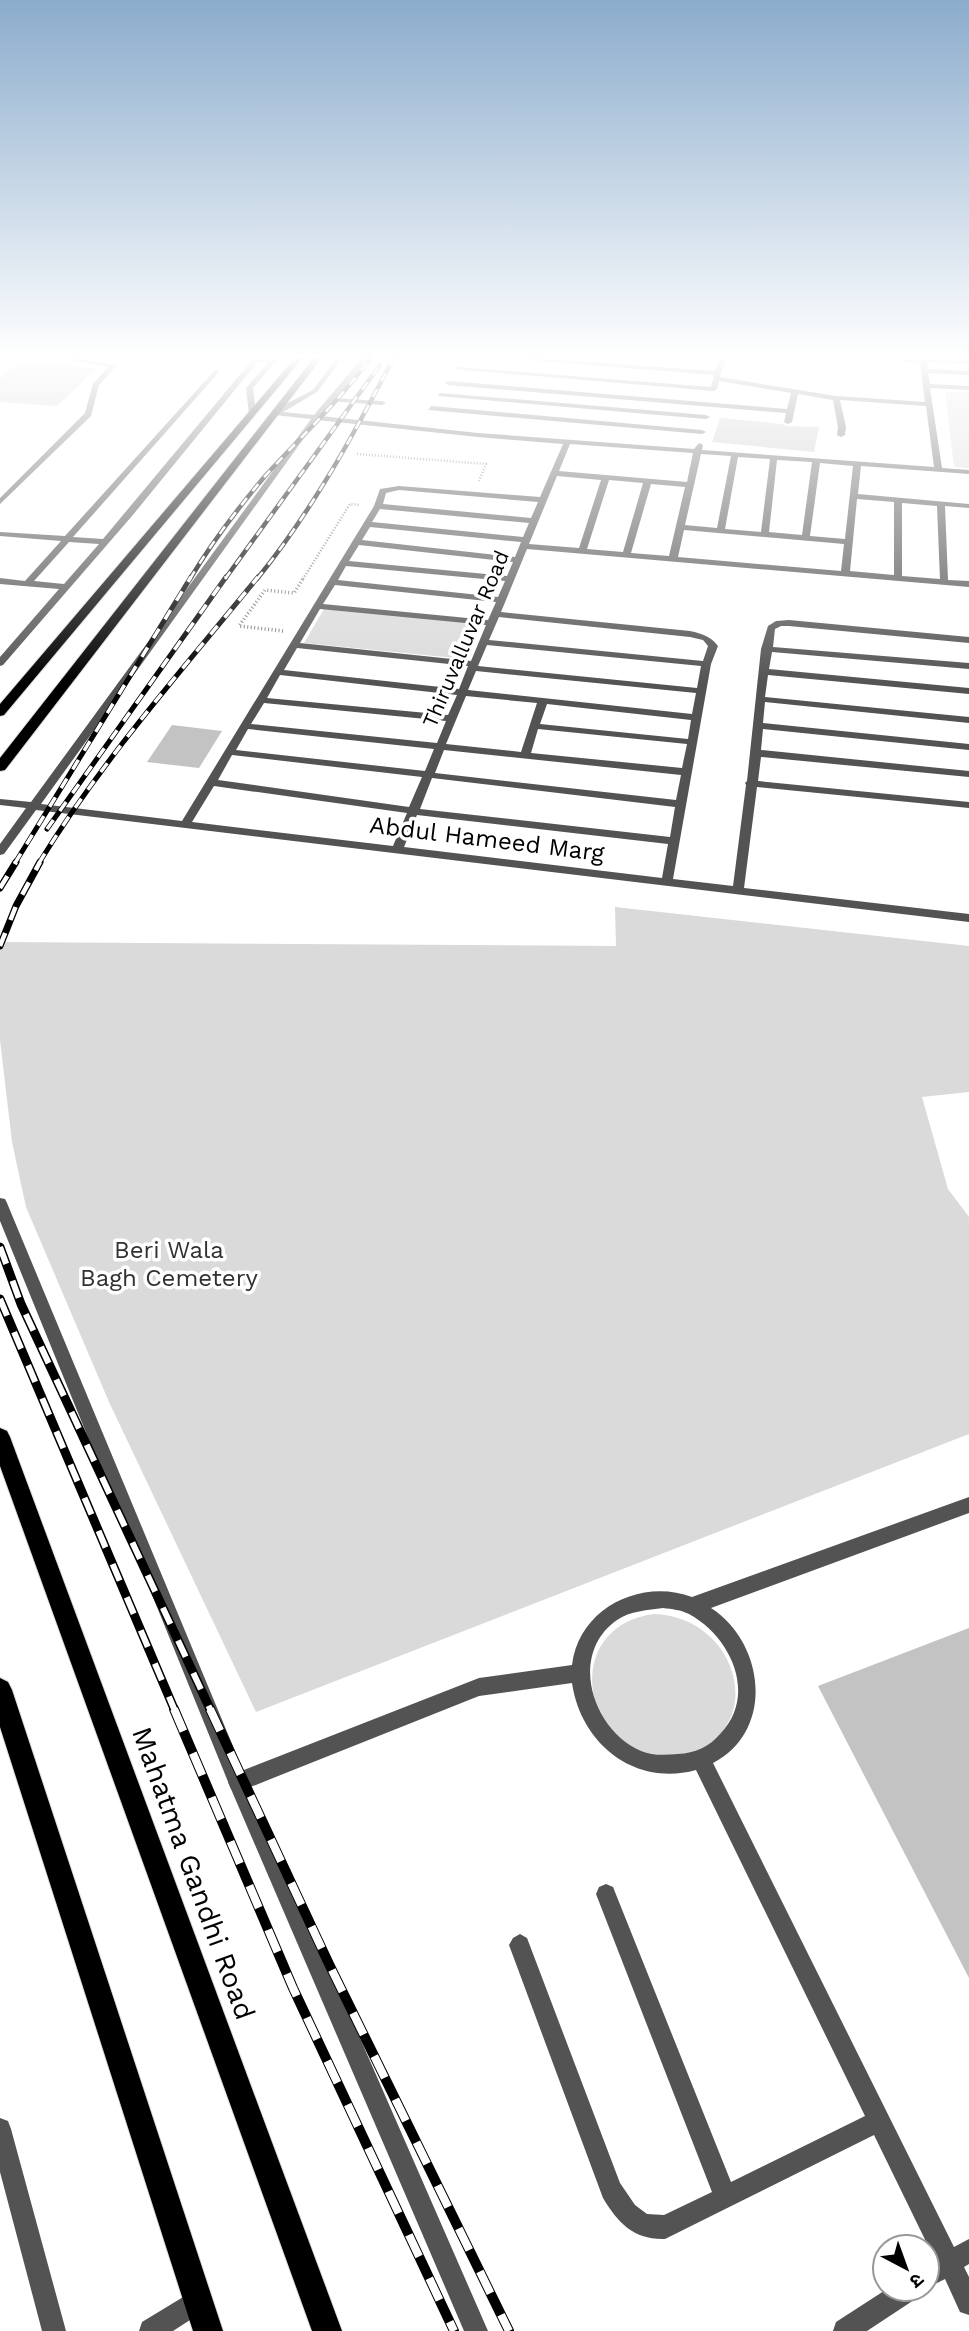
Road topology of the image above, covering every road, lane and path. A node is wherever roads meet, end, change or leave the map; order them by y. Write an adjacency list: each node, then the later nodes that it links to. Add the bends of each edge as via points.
1 (34, 468): 25 (street)
2 (131, 468): 36 (street)
3 (166, 468): 37 (street)
4 (206, 468): 75 (main road)
5 (232, 468): 88 (main road)
6 (279, 468): 97 (street)
7 (484, 468): 21 (path)
8 (556, 468): 16 (street, Thiruvalluvar Road)
9 (694, 468): 20 (street)
10 (732, 468): 32 (street)
11 (773, 468): 34 (street)
12 (815, 468): 35 (street)
13 (857, 468): 22 (street)
14 (908, 468): 15 (street)
15 (938, 470): 17 (street)
16 (554, 472): 18 (street); 23 (street, Thiruvalluvar Road)
17 (969, 472)
18 (606, 477): 19 (street); 41 (street)
19 (648, 481): 20 (street); 42 (street)
20 (690, 485): 31 (street)
21 (474, 494): 23 (street); 27 (street, via 391,488 383,491)
22 (853, 496): 24 (street); 39 (street)
23 (542, 500): 29 (street, Thiruvalluvar Road)
24 (898, 500): 26 (street); 47 (street)
25 (0, 502)
26 (941, 503): 28 (street); 51 (street)
27 (378, 506): 29 (street); 30 (street); 58 (path, via 351,504 294,593 264,590 239,626)
28 (969, 506)
29 (534, 521): 40 (street, Thiruvalluvar Road)
30 (367, 524): 38 (street); 40 (street)
31 (680, 527): 32 (street); 43 (street)
32 (721, 530): 34 (street)
33 (0, 534): 36 (street)
34 (765, 534): 35 (street)
35 (806, 538): 39 (street)
36 (68, 539): 37 (street); 52 (street)
37 (105, 542): 54 (street)
38 (356, 542): 44 (street); 45 (street)
39 (849, 542): 46 (street)
40 (524, 543): 41 (street); 44 (street, Thiruvalluvar Road)
41 (582, 551): 42 (street)
42 (626, 555): 43 (street)
43 (673, 559): 46 (street)
44 (517, 560): 48 (street, Thiruvalluvar Road)
45 (343, 563): 48 (street); 50 (street)
46 (845, 574): 47 (street)
47 (898, 578): 51 (street)
48 (509, 579): 55 (street, Thiruvalluvar Road)
49 (0, 581): 52 (street)
50 (332, 582): 55 (street); 56 (street)
51 (944, 582): 53 (street)
52 (28, 583): 54 (street)
53 (969, 584)
54 (66, 587): 63 (street)
55 (501, 600): 57 (street, Thiruvalluvar Road)
56 (317, 606): 57 (street); 58 (street)
57 (493, 619): 60 (street, Thiruvalluvar Road); 64 (street, via 698,636 713,646)
58 (301, 633): 61 (street)
59 (969, 640): 62 (street, via 779,623 771,628)
60 (483, 642): 64 (street); 65 (street, Thiruvalluvar Road)
61 (294, 645): 65 (street); 67 (street)
62 (766, 649): 66 (street); 68 (street)
63 (0, 663)
64 (706, 664): 69 (street)
65 (473, 666): 69 (street); 71 (street, Thiruvalluvar Road)
66 (969, 666)
67 (277, 672): 71 (street); 73 (street)
68 (766, 672): 70 (street); 72 (street)
69 (701, 691): 77 (street)
70 (969, 691)
71 (462, 693): 74 (street); 76 (street, Thiruvalluvar Road)
72 (760, 699): 78 (street); 79 (street)
73 (261, 700): 76 (street); 80 (street)
74 (543, 701): 77 (street); 81 (street)
75 (0, 712)
76 (452, 718): 83 (street, Thiruvalluvar Road)
77 (697, 718): 82 (street)
78 (969, 720)
79 (758, 725): 84 (street); 86 (street)
80 (245, 726): 83 (street); 85 (street)
81 (535, 726): 82 (street); 87 (street)
82 (692, 742): 89 (street)
83 (441, 744): 87 (street); 91 (street, Thiruvalluvar Road)
84 (969, 747)
85 (229, 752): 91 (street); 92 (street)
86 (756, 752): 90 (street); 93 (street)
87 (525, 754): 89 (street)
88 (0, 767)
89 (687, 772): 95 (street)
90 (969, 774)
91 (428, 776): 95 (street); 98 (street, Thiruvalluvar Road)
92 (211, 782): 98 (street); 99 (street)
93 (750, 783): 96 (street); 104 (street)
94 (0, 802): 97 (street, Abdul Hameed Marg)
95 (681, 804): 100 (street)
96 (969, 805)
97 (32, 807): 99 (street, Abdul Hameed Marg); 102 (street)
98 (413, 810): 100 (street); 101 (street, Thiruvalluvar Road)
99 (185, 825): 101 (street, Abdul Hameed Marg)
100 (675, 841): 103 (street)
101 (397, 850): 103 (street, Abdul Hameed Marg)
102 (0, 852)
103 (667, 882): 104 (street, Abdul Hameed Marg)
104 (738, 890): 105 (street, Abdul Hameed Marg)
105 (969, 918)
106 (0, 1203): 113 (street)
107 (0, 1437): 127 (main road, Mahatma Gandhi Road)
108 (969, 1505): 109 (street)
109 (692, 1606): 110 (street, via 663,1599 630,1604 604,1619 586,1645); 112 (street, via 719,1623 740,1651 748,1674 745,1715 729,1742)
110 (580, 1673): 112 (street, via 586,1708 604,1736 634,1758 665,1766); 113 (street, via 479,1687)
111 (0, 1690): 121 (main road)
112 (701, 1760): 116 (street)
113 (238, 1782): 128 (street)
114 (606, 1894): 118 (street)
115 (520, 1944): 118 (street, via 611,2190 626,2215 652,2229 665,2227)
116 (879, 2121): 118 (street); 119 (street)
117 (0, 2129): 124 (street)
118 (725, 2196)
119 (959, 2256): 120 (street); 123 (street)
120 (941, 2267)
121 (198, 2300): 125 (street); 126 (main road)
122 (887, 2303): 129 (street)
123 (969, 2303)
124 (54, 2331)
125 (150, 2331)
126 (208, 2331)
127 (327, 2331)
128 (476, 2331)
129 (845, 2331)

